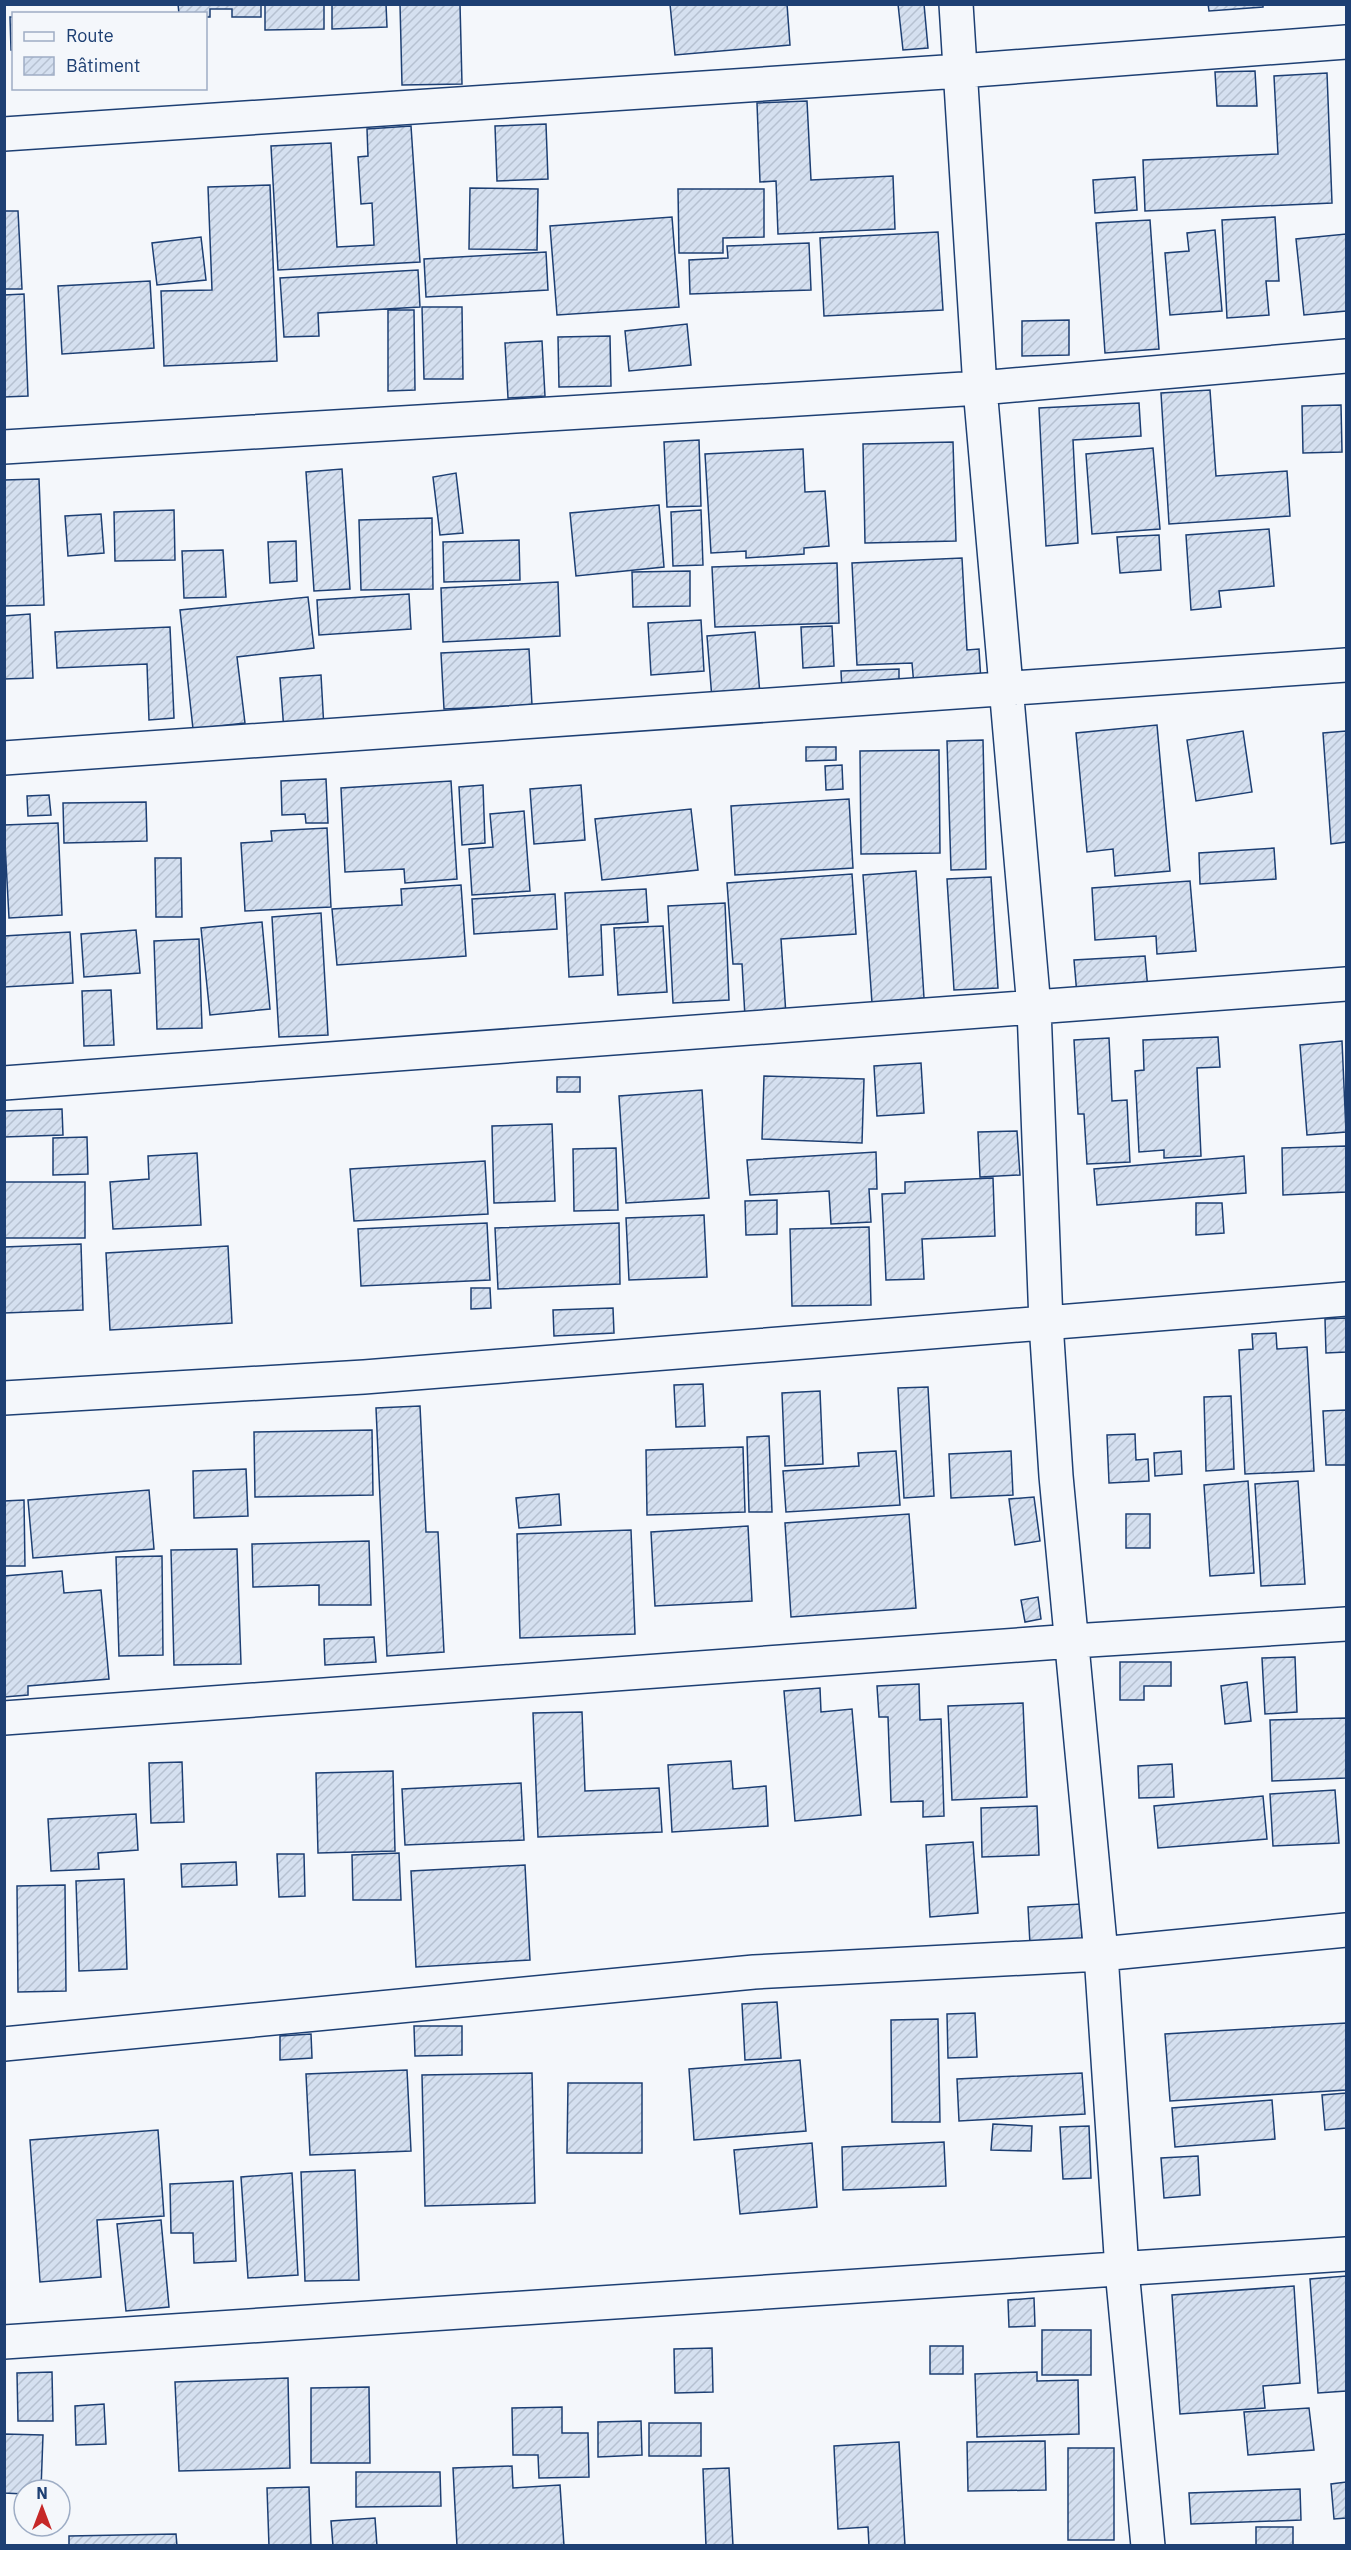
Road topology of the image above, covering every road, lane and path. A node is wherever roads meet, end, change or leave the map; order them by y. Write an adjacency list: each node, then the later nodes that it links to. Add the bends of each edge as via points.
1 (956, 4): 3 (street)
2 (1347, 42): 3 (street)
3 (960, 71): 4 (street); 6 (street)
4 (4, 134)
5 (1347, 356): 6 (street)
6 (980, 388): 7 (street); 9 (street)
7 (4, 447)
8 (1347, 665): 9 (street)
9 (1008, 687): 10 (street); 12 (street)
10 (4, 758)
11 (1347, 984): 12 (street)
12 (1034, 1008): 13 (street); 15 (street)
13 (4, 1083)
14 (1347, 1299): 15 (street)
15 (1046, 1323): 16 (street, via 364,1377); 18 (street)
16 (4, 1398)
17 (1347, 1624): 18 (street)
18 (1073, 1641): 19 (street); 21 (street)
19 (4, 1718)
20 (1347, 1930): 21 (street)
21 (1101, 1954): 22 (street, via 754,1972); 24 (street)
22 (4, 2044)
23 (1347, 2254): 24 (street)
24 (1122, 2270): 25 (street); 26 (street)
25 (4, 2342)
26 (1148, 2546)

